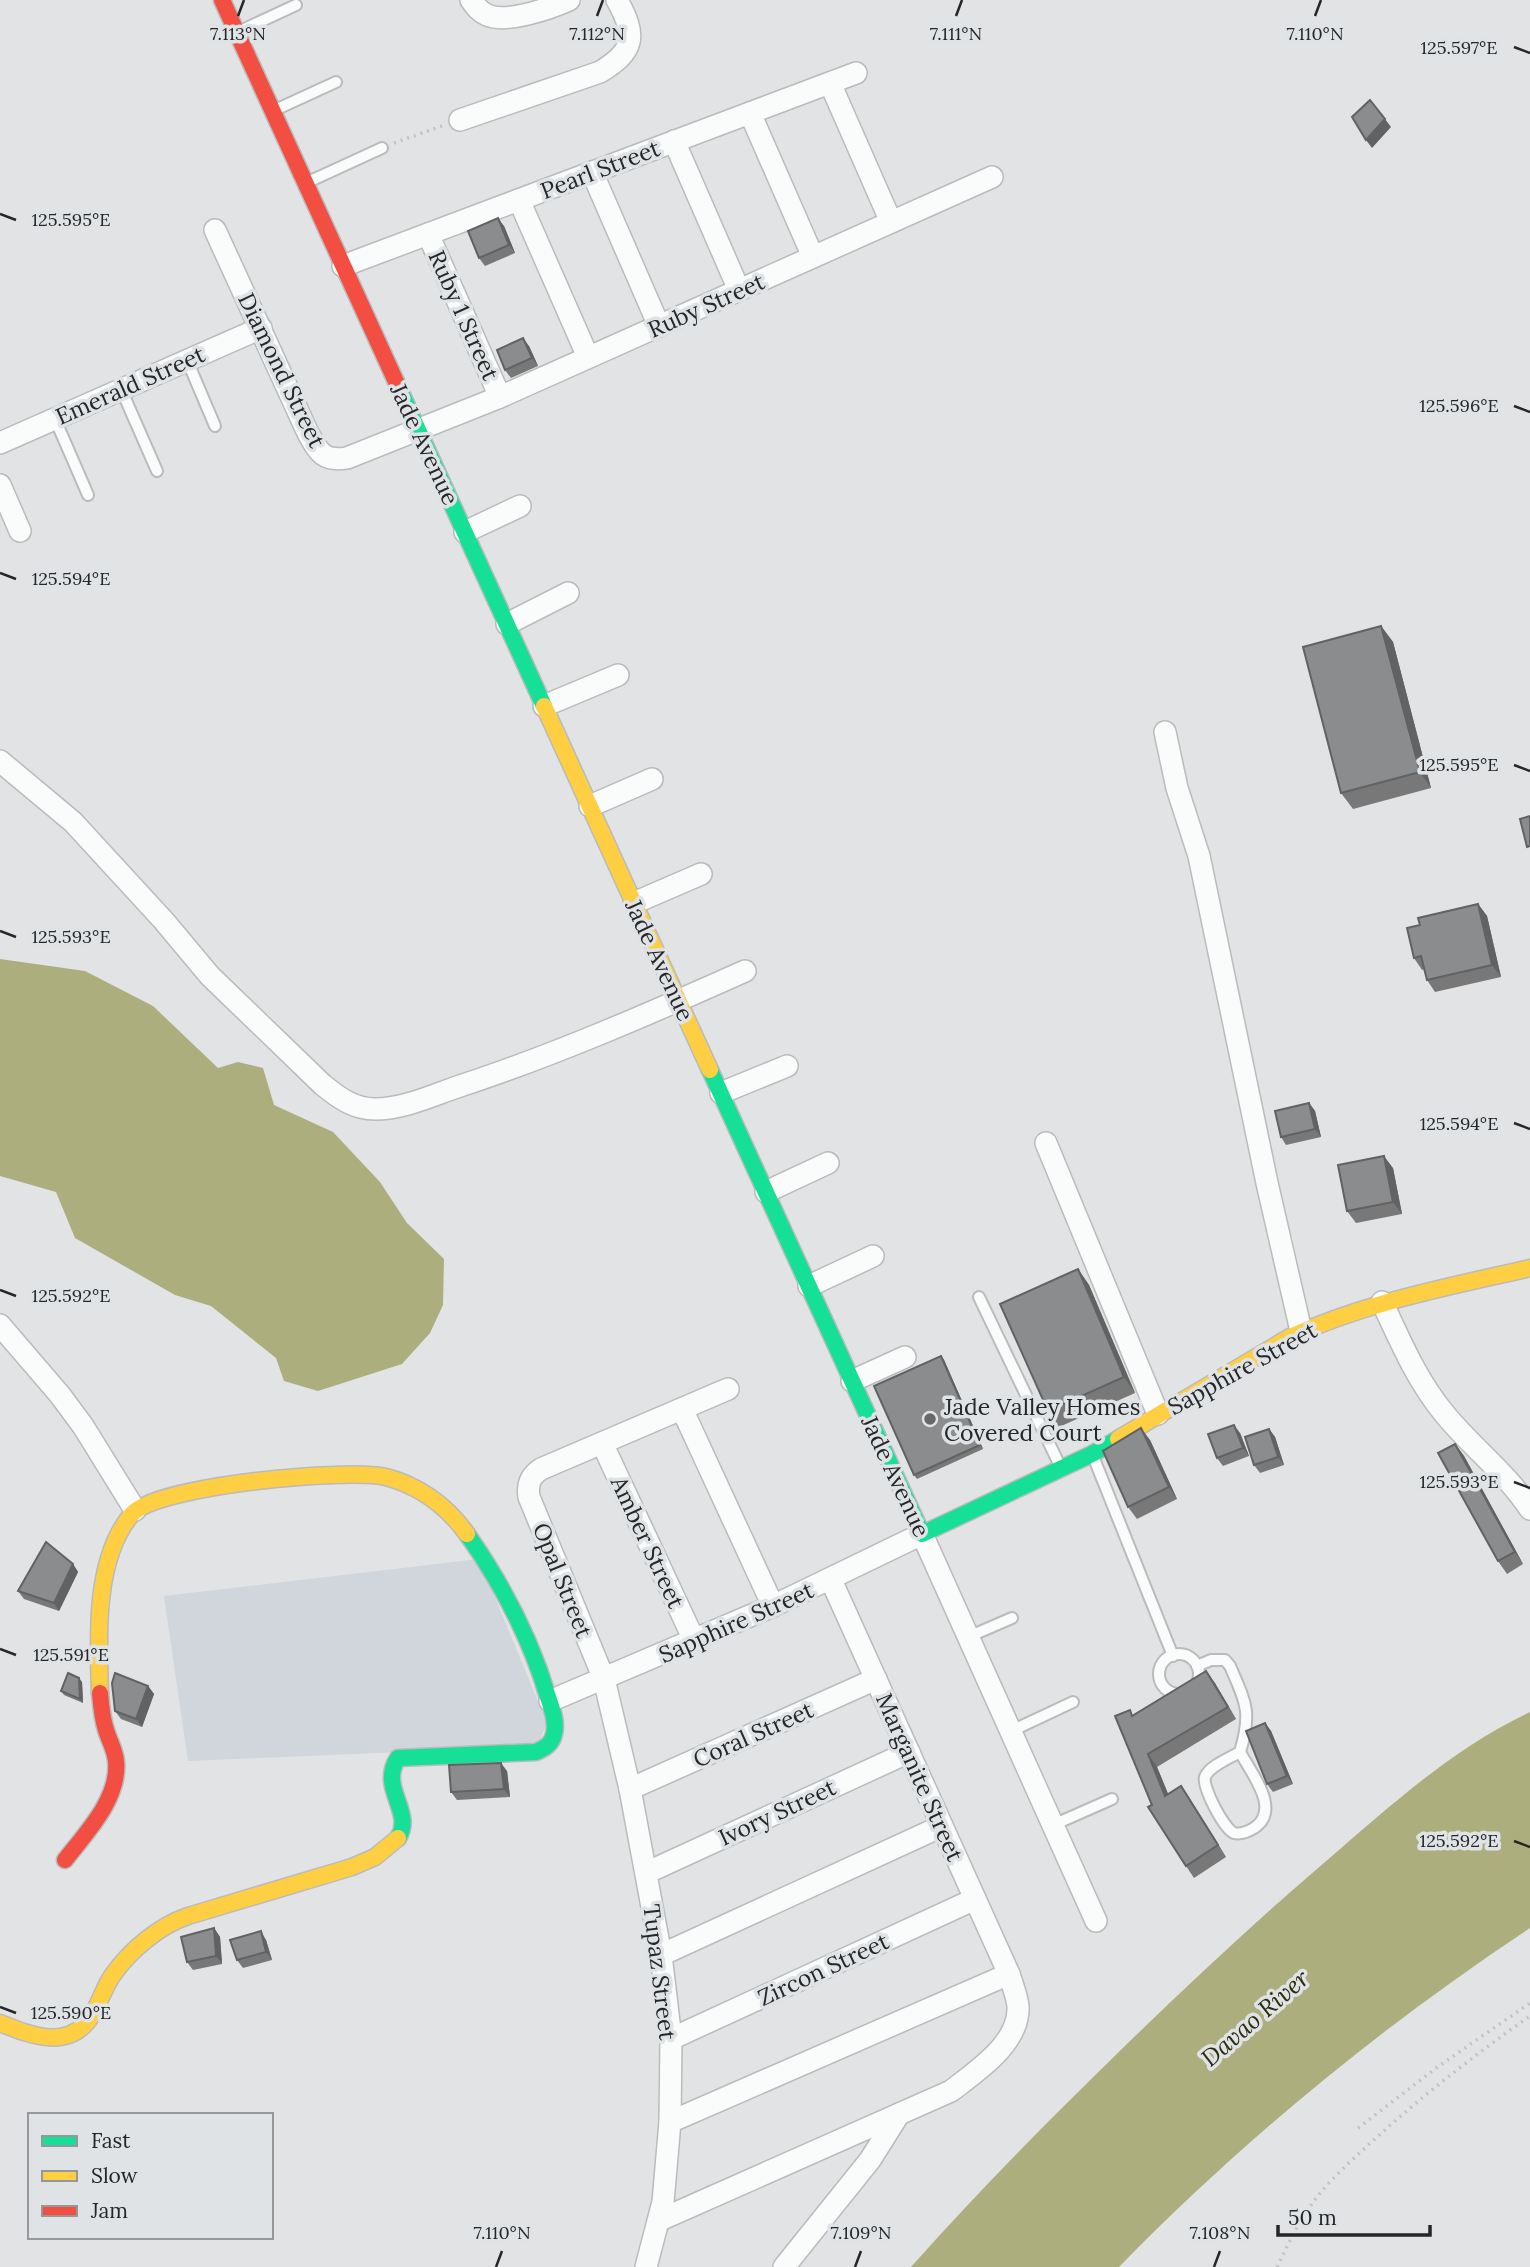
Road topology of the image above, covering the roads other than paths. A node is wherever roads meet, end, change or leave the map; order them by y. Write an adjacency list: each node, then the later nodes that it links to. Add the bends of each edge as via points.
1 (222, 0): 6 (street, Jade Avenue)
2 (471, 0): 3 (street, via 490,17 517,16)
3 (569, 0)
4 (617, 0): 12 (street, via 629,40 626,53 616,62 600,72)
5 (296, 5): 6 (lane)
6 (237, 32): 10 (street, Jade Avenue)
7 (856, 73): 9 (street, Pearl Street)
8 (337, 82): 10 (lane)
9 (830, 83): 11 (street, Pearl Street); 19 (street)
10 (273, 111): 17 (street, Jade Avenue)
11 (750, 113): 13 (street, Pearl Street); 22 (street)
12 (460, 120)
13 (674, 141): 15 (street, Pearl Street); 24 (street)
14 (382, 148): 17 (lane)
15 (592, 172): 18 (street, Pearl Street); 25 (street)
16 (992, 177): 19 (street, Ruby Street)
17 (306, 183): 23 (street, Jade Avenue)
18 (519, 200): 21 (street, Pearl Street); 27 (street)
19 (891, 222): 22 (street, Ruby Street)
20 (215, 230): 26 (street, Diamond Street)
21 (428, 233): 23 (street, Pearl Street); 30 (street, Ruby 1 Street)
22 (813, 257): 24 (street, Ruby Street)
23 (343, 266): 33 (street, Jade Avenue)
24 (739, 290): 25 (street, Ruby Street)
25 (659, 326): 27 (street, Ruby Street)
26 (261, 328): 28 (street, Emerald Street); 33 (street, Diamond Street, via 306,431 327,458 347,458)
27 (588, 357): 30 (street, Ruby Street)
28 (187, 360): 29 (street, Emerald Street); 32 (lane)
29 (121, 389): 31 (street, Emerald Street); 35 (lane)
30 (500, 397): 33 (street, Ruby Street)
31 (55, 419): 34 (street, Emerald Street); 37 (lane)
32 (215, 426)
33 (418, 429): 40 (street, Jade Avenue)
34 (0, 443)
35 (157, 471)
36 (0, 485): 39 (street)
37 (88, 495)
38 (520, 506): 40 (street)
39 (20, 531)
40 (465, 532): 42 (street, Jade Avenue)
41 (568, 593): 42 (street)
42 (507, 624): 44 (street, Jade Avenue)
43 (618, 675): 44 (street)
44 (544, 706): 48 (street, Jade Avenue)
45 (1165, 732): 64 (street, via 1199,856)
46 (0, 761): 52 (street, via 73,822 210,976 323,1085 352,1105 396,1108)
47 (652, 779): 48 (street)
48 (590, 806): 50 (street, Jade Avenue)
49 (701, 874): 50 (street)
50 (634, 903): 52 (street, Jade Avenue)
51 (745, 971): 52 (street)
52 (679, 1001): 54 (street, Jade Avenue)
53 (787, 1066): 54 (street)
54 (721, 1093): 57 (street, Jade Avenue)
55 (1046, 1143): 69 (street)
56 (828, 1163): 57 (street)
57 (766, 1192): 60 (street, Jade Avenue)
58 (873, 1256): 60 (street)
59 (1530, 1268): 62 (street, Sapphire Street)
60 (809, 1286): 66 (street, Jade Avenue)
61 (979, 1297): 72 (lane)
62 (1382, 1302): 64 (street, Sapphire Street); 73 (street, via 1432,1397)
63 (0, 1325): 74 (street, via 83,1426)
64 (1301, 1331): 69 (street, Sapphire Street)
65 (905, 1357): 66 (street)
66 (852, 1381): 75 (street, Jade Avenue)
67 (728, 1390): 68 (street)
68 (682, 1409): 70 (street); 77 (street)
69 (1158, 1414): 71 (street, Sapphire Street)
70 (602, 1443): 80 (street, Amber Street); 83 (street, Opal Street, via 533,1474 529,1497)
71 (1092, 1454): 72 (street, Sapphire Street); 81 (lane)
72 (1061, 1469): 75 (street, Sapphire Street)
73 (1530, 1509)
74 (135, 1510): 85 (street, via 173,1496 256,1480 368,1474 412,1487 442,1505 489,1564 516,1612); 94 (street, via 107,1563 101,1603 100,1698 116,1771 99,1813)
75 (922, 1534): 76 (street, Sapphire Street); 79 (street, Jade Avenue)
76 (831, 1580): 77 (street, Sapphire Street); 84 (street, Marganite Street)
77 (773, 1606): 80 (street, Sapphire Street)
78 (1012, 1618): 79 (lane)
79 (968, 1637): 87 (street, Jade Avenue)
80 (694, 1640): 83 (street, Sapphire Street)
81 (1172, 1656): 82 (lane, via 1186,1656); 82 (lane, via 1160,1672 1164,1686 1175,1694 1195,1686)
82 (1197, 1666): 89 (lane, via 1217,1658 1230,1666 1247,1707)
83 (604, 1679): 85 (street, Sapphire Street); 90 (street, Tupaz Street)
84 (876, 1679): 88 (street, Marganite Street); 90 (street, Coral Street)
85 (550, 1701): 100 (street, via 555,1730 545,1749 398,1758 390,1771 402,1827 398,1839 384,1852 351,1868 176,1921 141,1944 117,1969 82,2030 54,2038)
86 (1073, 1702): 87 (lane)
87 (1011, 1731): 92 (street, Jade Avenue)
88 (909, 1752): 93 (street, Marganite Street); 95 (street, Ivory Street)
89 (1240, 1752): 89 (lane, via 1210,1770 1204,1780 1227,1828 1241,1834 1261,1824 1267,1808)
90 (630, 1789): 95 (street, Tupaz Street)
91 (1112, 1799): 92 (lane)
92 (1053, 1825): 97 (street, Jade Avenue)
93 (942, 1826): 96 (street, Marganite Street); 98 (street)
94 (65, 1860)
95 (646, 1873): 98 (street, Tupaz Street)
96 (975, 1899): 99 (street, Marganite Street); 101 (street, Zircon Street)
97 (1096, 1921)
98 (660, 1955): 101 (street, Tupaz Street)
99 (1009, 1974): 102 (street, Marganite Street, via 1018,2003 1008,2038 951,2091); 103 (street)
100 (0, 2023)
101 (671, 2039): 103 (street, Tupaz Street)
102 (900, 2114): 104 (street, Marganite Street); 106 (street, via 870,2160)
103 (670, 2122): 104 (street, Tupaz Street)
104 (660, 2221): 105 (street, Tupaz Street)
105 (646, 2267)
106 (784, 2267)

